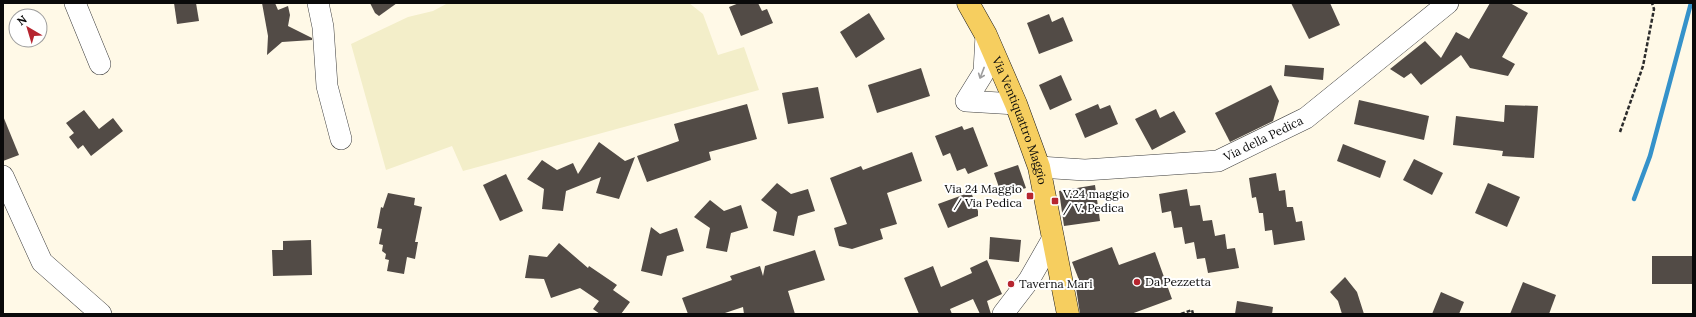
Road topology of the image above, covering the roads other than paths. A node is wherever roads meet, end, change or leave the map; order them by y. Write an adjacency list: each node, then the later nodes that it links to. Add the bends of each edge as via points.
1 (75, 3): 6 (street)
2 (318, 3): 8 (street, via 323,27 327,86)
3 (968, 3): 5 (main road, Via Ventiquattro Maggio)
4 (1448, 3): 9 (street, Via della Pedica, via 1306,118 1218,161 1085,170)
5 (986, 35): 7 (main road, Via Ventiquattro Maggio); 7 (street, one-way to 7, via 984,72 959,104)
6 (100, 64)
7 (1016, 104): 9 (main road, Via Ventiquattro Maggio)
8 (341, 139)
9 (1039, 168): 11 (main road, Via Ventiquattro Maggio)
10 (3, 176): 12 (street, via 42,262)
11 (1052, 238): 13 (street, via 1029,280); 14 (main road, Via Ventiquattro Maggio)
12 (101, 314)
13 (1003, 314)
14 (1068, 314)

